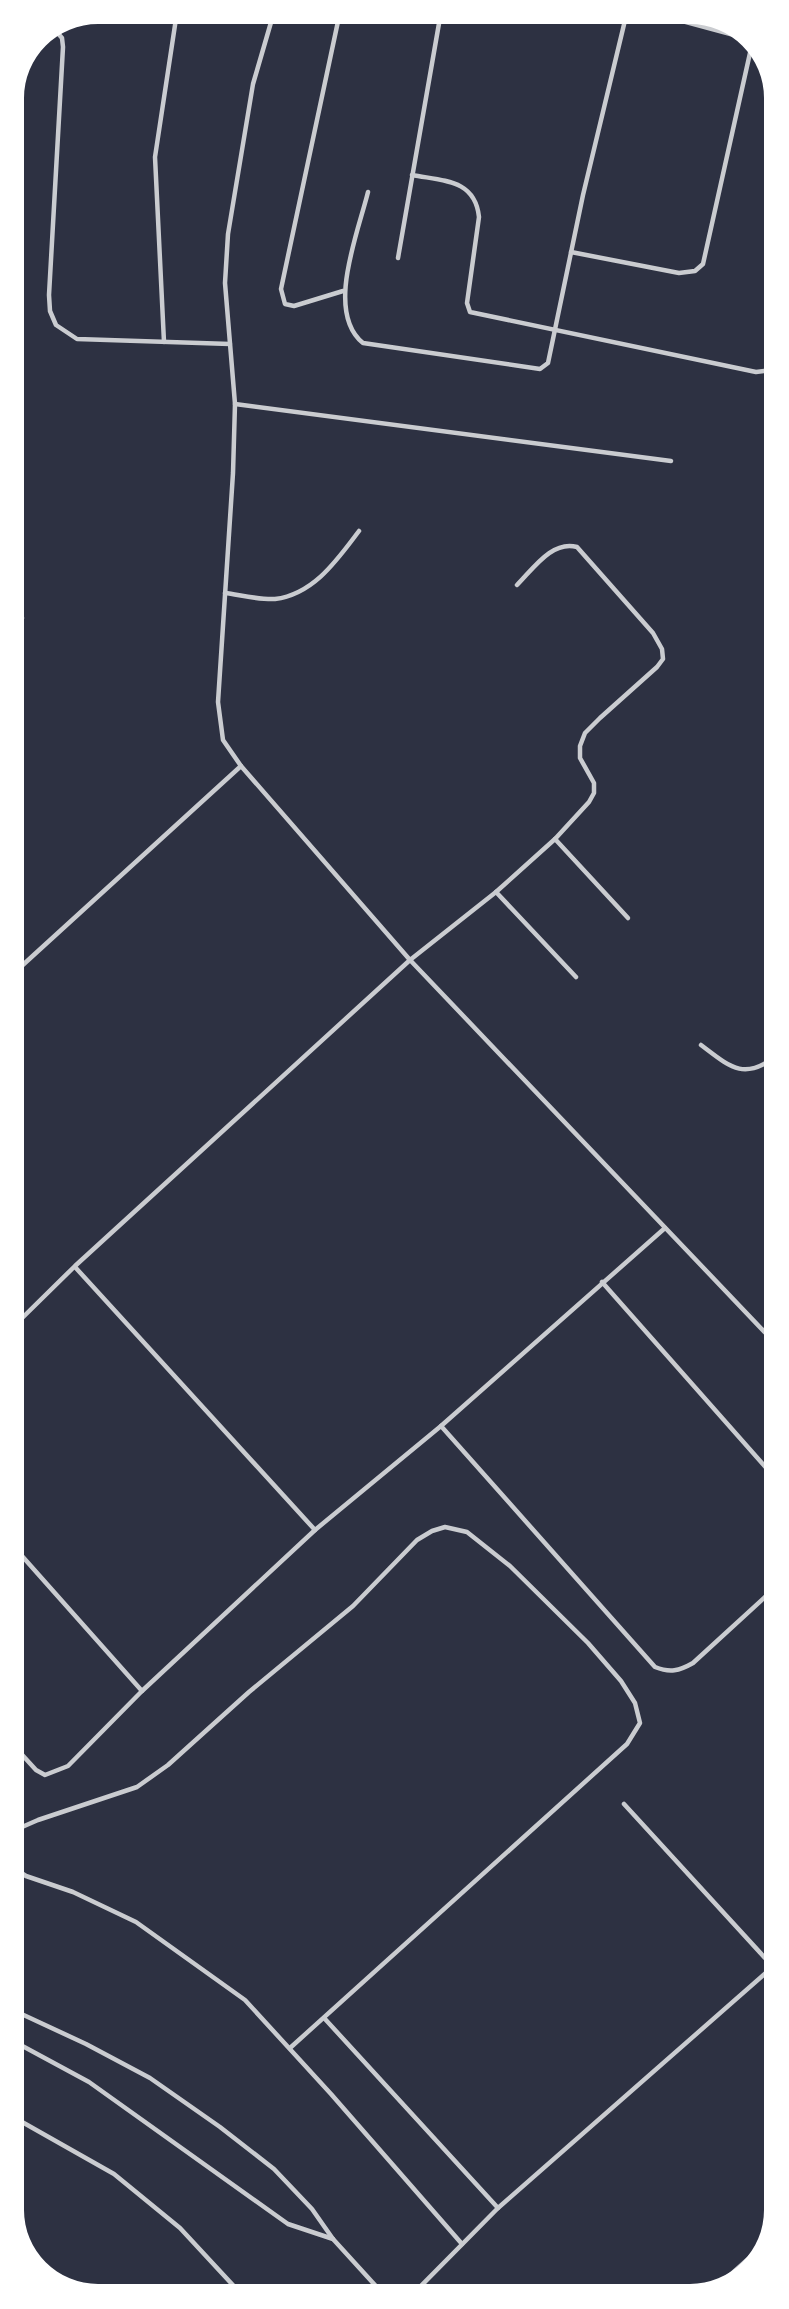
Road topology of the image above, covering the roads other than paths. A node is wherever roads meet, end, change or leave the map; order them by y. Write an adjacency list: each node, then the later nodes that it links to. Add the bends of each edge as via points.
1 (175, 24): 16 (lane, via 155,157)
2 (270, 24): 17 (lane, via 253,84 228,234 225,284)
3 (337, 24): 14 (lane, via 281,289 285,304 294,306)
4 (439, 25): 10 (lane)
5 (624, 25): 12 (lane)
6 (698, 25): 7 (lane)
7 (724, 32)
8 (60, 35): 16 (lane, via 64,47 50,312 56,325 77,339)
9 (750, 54): 12 (lane, via 703,264 695,271 679,273)
10 (412, 175): 13 (lane); 15 (lane, via 464,187 478,205 467,303 470,312)
11 (368, 192): 14 (lane)
12 (570, 252): 15 (lane)
13 (398, 258)
14 (343, 290): 15 (lane, via 349,326 363,343 540,369 548,363)
15 (554, 328): 18 (lane)
16 (164, 342): 17 (lane)
17 (230, 344): 19 (lane)
18 (764, 371)
19 (235, 404): 20 (lane); 23 (lane)
20 (671, 461)
21 (359, 531): 23 (lane, via 330,569 303,591 274,599)
22 (517, 585): 25 (lane, via 555,548 577,547 662,649 663,659 657,667 585,733 580,758 594,783 594,793)
23 (225, 593): 24 (lane, via 218,702 223,740)
24 (241, 766): 28 (lane); 29 (lane)
25 (555, 839): 26 (lane); 27 (lane)
26 (496, 892): 28 (lane); 30 (lane)
27 (628, 918)
28 (411, 961): 33 (lane); 34 (lane)
29 (24, 964)
30 (576, 977)
31 (701, 1045): 32 (lane, via 742,1071)
32 (764, 1064)
33 (665, 1228): 35 (lane); 37 (lane)
34 (75, 1266): 36 (lane); 40 (lane)
35 (602, 1282): 38 (lane); 39 (lane)
36 (24, 1315)
37 (764, 1332)
38 (441, 1426): 40 (lane); 42 (lane, via 655,1667 667,1672 693,1663)
39 (764, 1465)
40 (314, 1530): 43 (lane)
41 (24, 1558): 43 (lane)
42 (764, 1598)
43 (142, 1691): 44 (lane, via 68,1766 45,1775)
44 (24, 1757)
45 (624, 1804): 48 (lane)
46 (24, 1826): 51 (lane, via 136,1787 168,1765 353,1606 417,1540 445,1527 467,1532 510,1566 588,1643 621,1681 635,1703 640,1723 627,1744)
47 (24, 1875): 53 (lane, via 136,1922 245,2000)
48 (764, 1955)
49 (764, 1977): 55 (lane)
50 (24, 2015): 56 (lane, via 150,2078 220,2127 274,2169)
51 (325, 2019): 53 (lane); 55 (lane)
52 (24, 2047): 56 (lane, via 89,2082 288,2224)
53 (290, 2048): 57 (lane)
54 (24, 2123): 58 (lane, via 114,2174 180,2228)
55 (498, 2208): 57 (lane)
56 (333, 2239): 59 (lane)
57 (462, 2244): 60 (lane)
58 (232, 2284)
59 (374, 2284)
60 (423, 2284)

